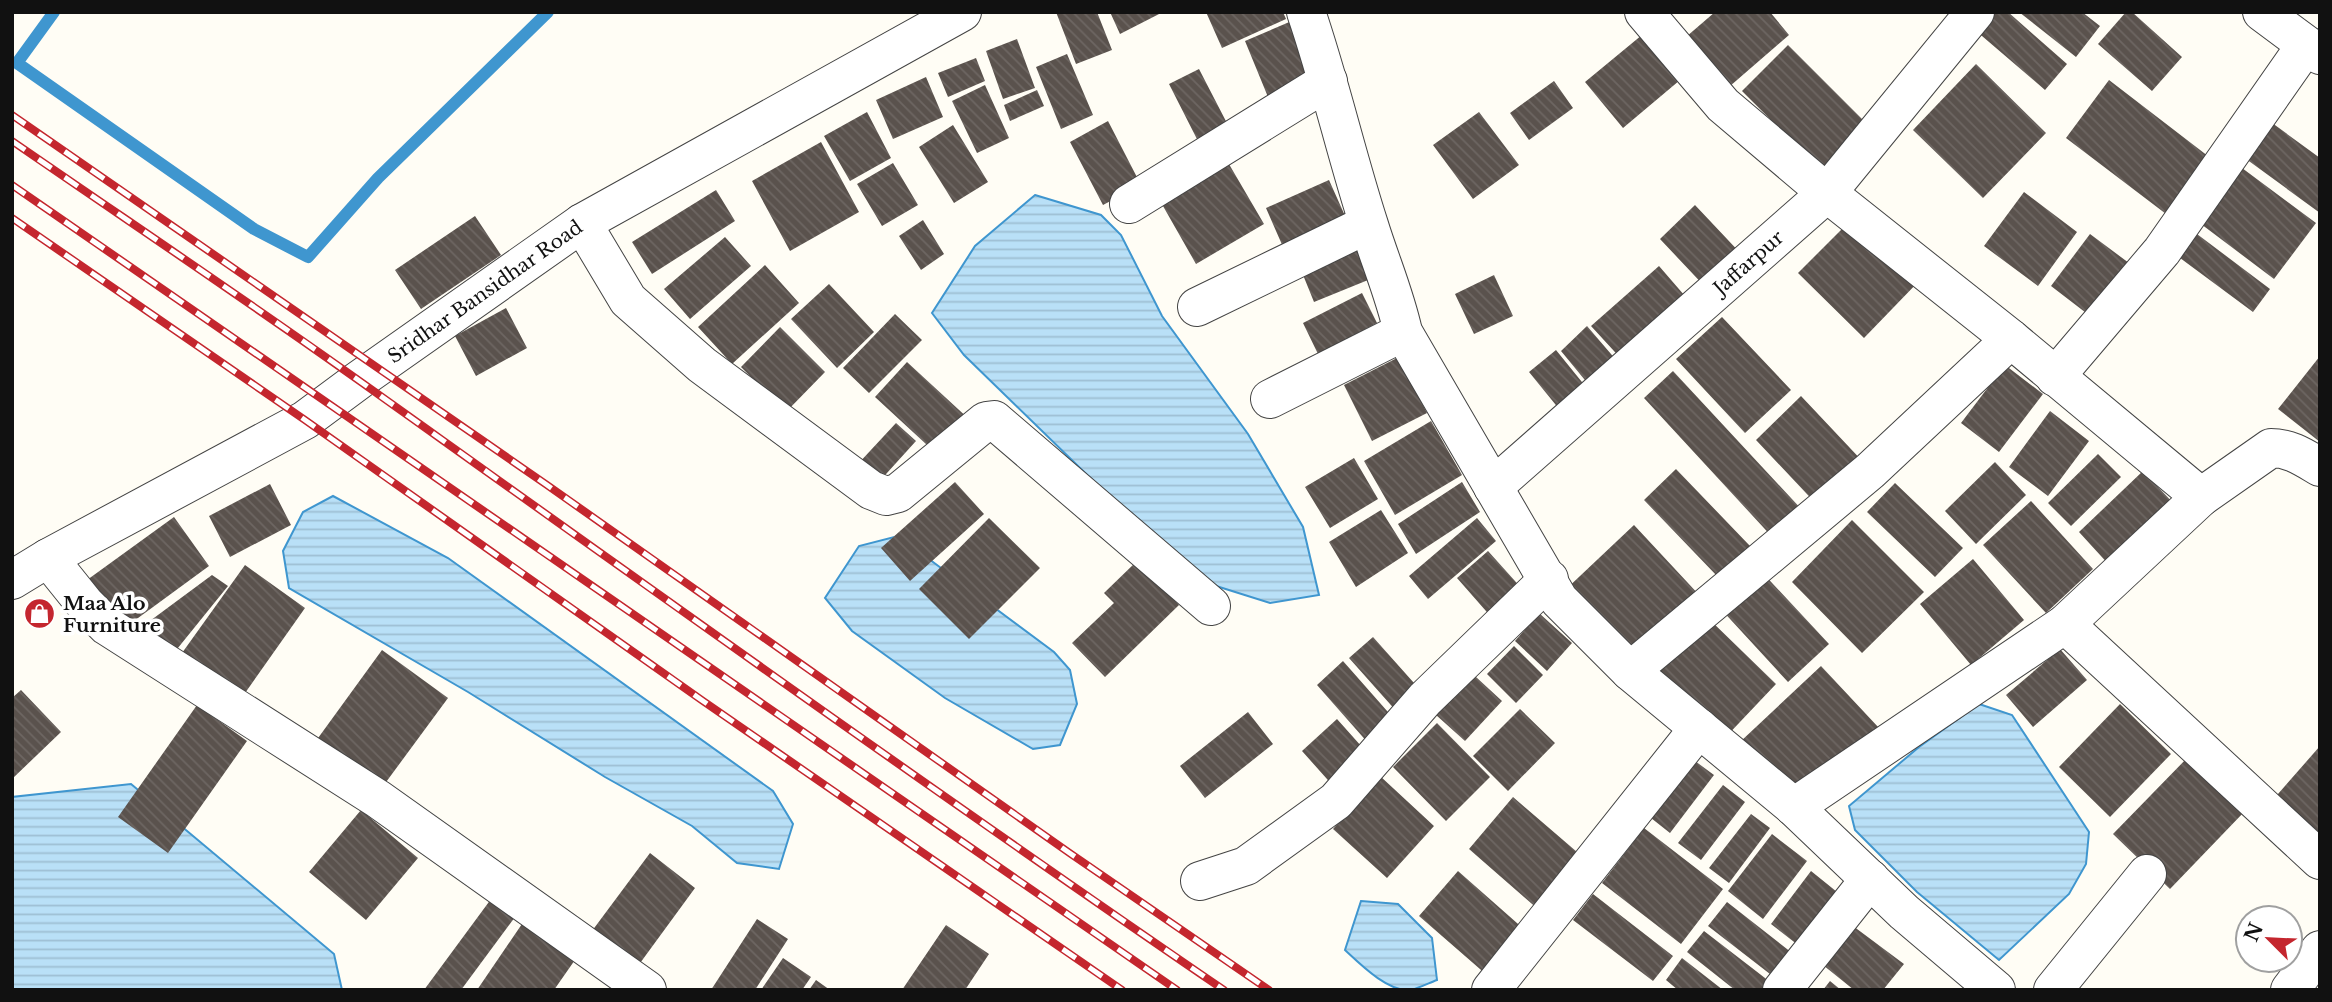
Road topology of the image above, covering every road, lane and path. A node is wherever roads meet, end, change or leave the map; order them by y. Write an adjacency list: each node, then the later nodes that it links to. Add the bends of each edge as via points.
1 (962, 12): 10 (street, Sridhar Bansidhar Road)
2 (1306, 12): 7 (street)
3 (1975, 12): 8 (street, Jaffarpur)
4 (2263, 12): 6 (street)
5 (1648, 13): 8 (street, via 1723,105)
6 (2313, 50): 15 (street, via 2162,251)
7 (1328, 80): 9 (street); 11 (street)
8 (1827, 193): 14 (street); 18 (street, Jaffarpur)
9 (1129, 204)
10 (582, 223): 20 (street, Sridhar Bansidhar Road, via 305,420); 23 (street, via 628,300 702,365 871,490 880,495 898,493 986,421 994,420)
11 (1368, 224): 12 (street); 13 (street, via 1398,305)
12 (1197, 307)
13 (1403, 332): 16 (street); 18 (street)
14 (2011, 339): 15 (street); 25 (street, via 1870,471)
15 (2055, 377): 19 (street)
16 (1270, 399)
17 (2320, 467): 19 (street, via 2294,452 2271,448)
18 (1493, 487): 21 (street)
19 (2202, 497): 24 (street)
20 (48, 558): 22 (street, Sridhar Bansidhar Road); 33 (street, via 107,626 378,799)
21 (1549, 579): 25 (street, via 1559,600); 31 (street, via 1425,699 1336,801 1246,866)
22 (12, 580)
23 (1212, 606)
24 (2065, 624): 27 (street); 28 (street)
25 (1630, 671): 26 (street)
26 (1699, 728): 27 (street); 34 (street)
27 (1794, 807): 30 (street)
28 (2320, 860)
29 (2147, 874): 37 (street)
30 (1870, 879): 35 (street); 36 (street)
31 (1200, 881)
32 (2320, 950): 38 (street)
33 (647, 990)
34 (1491, 990)
35 (1782, 990)
36 (1996, 990)
37 (2053, 990)
38 (2290, 990)

